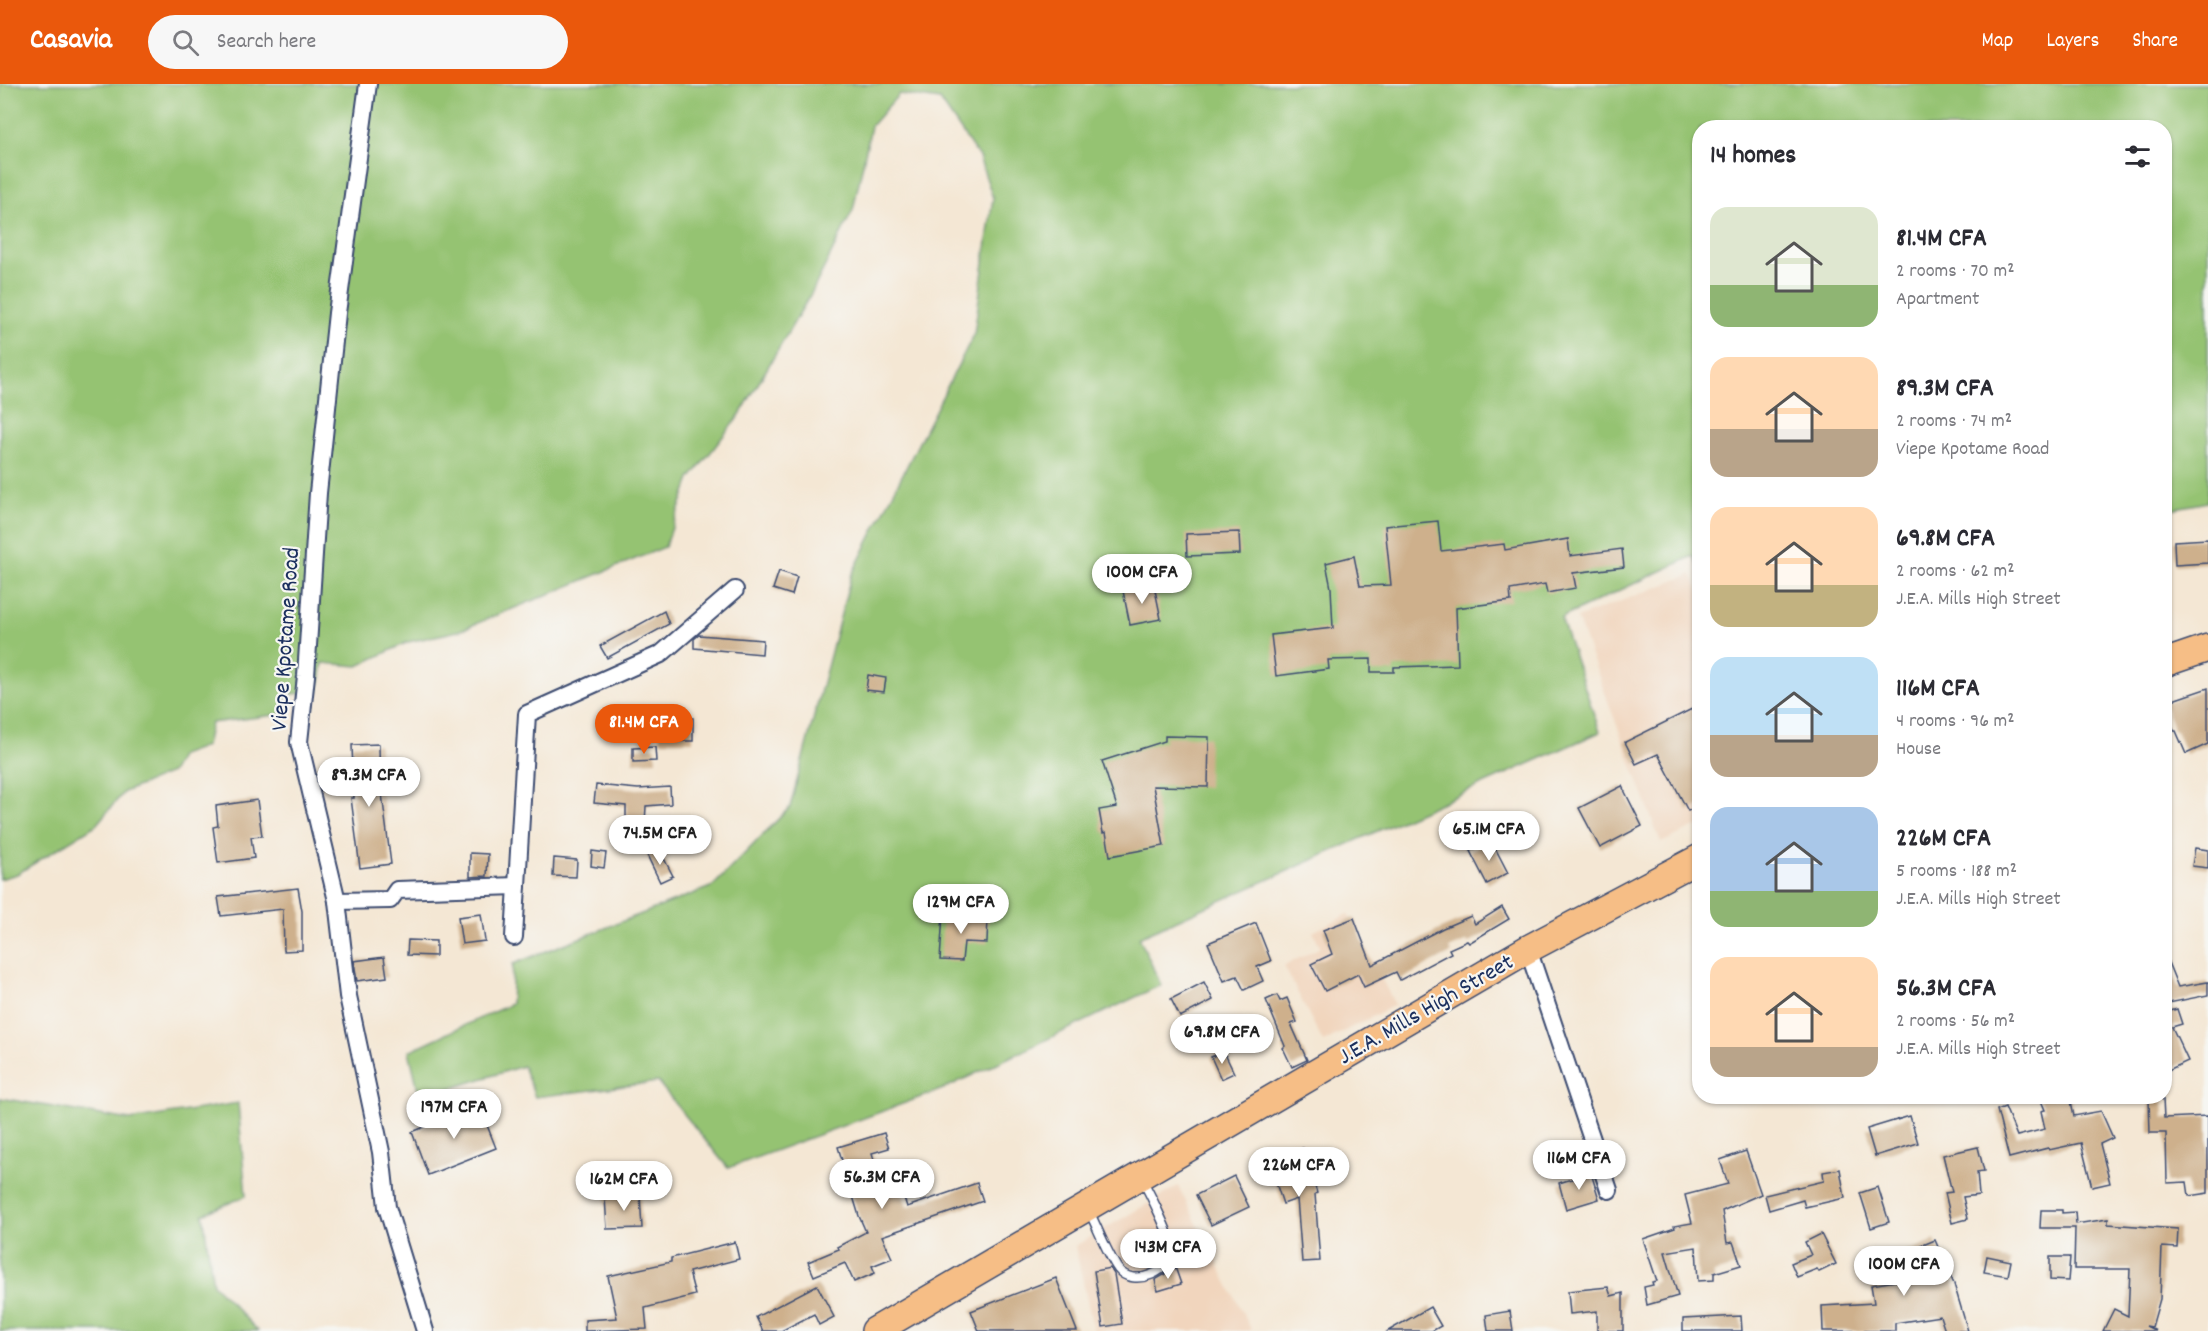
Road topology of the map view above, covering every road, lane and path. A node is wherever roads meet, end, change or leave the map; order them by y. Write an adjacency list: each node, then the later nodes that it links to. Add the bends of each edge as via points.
1 (368, 84): 7 (street, Viepe Kpotame Road, via 318,493 299,742)
2 (735, 590): 6 (street, via 662,654 527,714)
3 (2208, 648): 4 (highway)
4 (2172, 660)
5 (1692, 862): 9 (highway, J.E.A. Mills High Street)
6 (517, 886): 7 (street, via 397,890 390,900); 8 (street)
7 (337, 901): 13 (street, Viepe Kpotame Road, via 348,996 381,1152 387,1207)
8 (514, 937)
9 (1528, 949): 10 (highway, J.E.A. Mills High Street); 11 (street)
10 (1140, 1177): 12 (highway, J.E.A. Mills High Street); 12 (lane, via 1172,1246 1165,1267 1143,1277 1131,1277 1119,1270)
11 (1609, 1190)
12 (1088, 1208): 14 (highway, J.E.A. Mills High Street)
13 (426, 1331)
14 (875, 1331)

